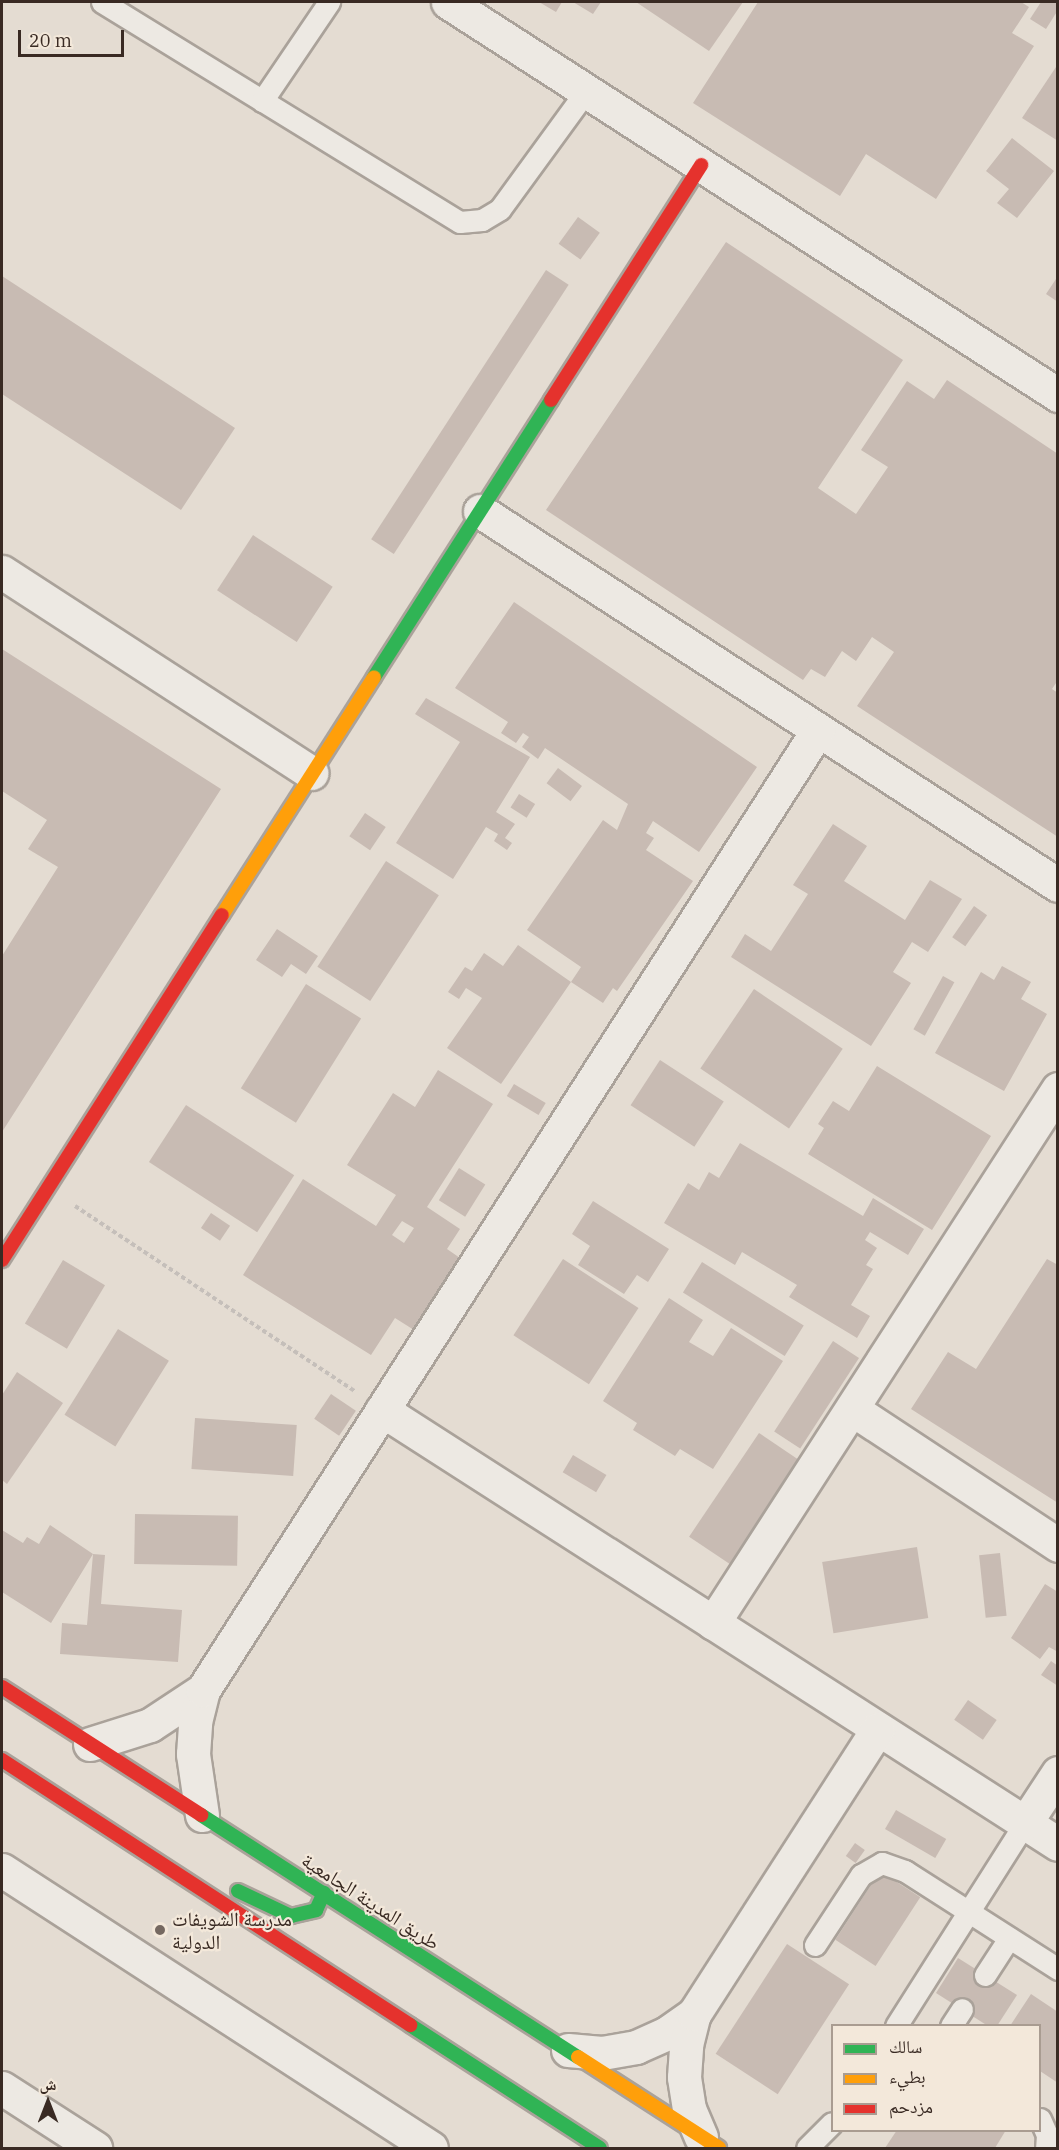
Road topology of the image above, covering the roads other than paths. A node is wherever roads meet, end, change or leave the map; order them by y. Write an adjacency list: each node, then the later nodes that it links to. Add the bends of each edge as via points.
1 (102, 2): 5 (lane)
2 (329, 2): 5 (lane)
3 (448, 2): 4 (street)
4 (586, 91): 5 (lane, via 500,209 482,220 460,222); 6 (street)
5 (262, 101)
6 (701, 165): 7 (street); 8 (main road)
7 (1058, 395)
8 (480, 511): 10 (street); 11 (main road)
9 (2, 572): 11 (street)
10 (818, 730): 12 (street); 16 (street)
11 (312, 773): 14 (main road)
12 (1058, 885)
13 (1058, 1089): 15 (street)
14 (2, 1260)
15 (852, 1409): 17 (street); 18 (street)
16 (382, 1410): 18 (street); 20 (street)
17 (1058, 1545)
18 (713, 1623): 21 (street)
19 (2, 1687): 22 (main road, طريق المدينة الجامعية)
20 (203, 1690): 22 (street, via 150,1725); 25 (street, via 195,1722 194,1754)
21 (878, 1729): 26 (street); 36 (street)
22 (90, 1744): 25 (main road, طريق المدينة الجامعية)
23 (2, 1760): 29 (main road)
24 (1058, 1773): 26 (street)
25 (202, 1815): 30 (main road, طريق المدينة الجامعية)
26 (1025, 1823): 27 (street); 31 (lane)
27 (1058, 1844)
28 (2, 1870): 45 (street)
29 (174, 1872): 30 (main road, via 220,1883 291,1916 316,1910); 41 (main road)
30 (324, 1893): 38 (main road, طريق المدينة الجامعية)
31 (969, 1912): 32 (lane); 33 (lane, via 894,1864 882,1863 861,1875); 37 (lane)
32 (1009, 1938): 34 (lane); 35 (lane)
33 (815, 1946)
34 (1058, 1970)
35 (985, 1975)
36 (694, 2013): 38 (street, via 667,2033 636,2047 602,2053); 42 (street, via 684,2077 689,2109)
37 (899, 2024)
38 (568, 2050): 42 (main road, طريق المدينة الجامعية)
39 (2, 2088): 44 (street)
40 (831, 2126): 43 (lane)
41 (565, 2136): 46 (main road)
42 (710, 2143)
43 (818, 2146)
44 (94, 2148)
45 (431, 2148)
46 (600, 2148)

